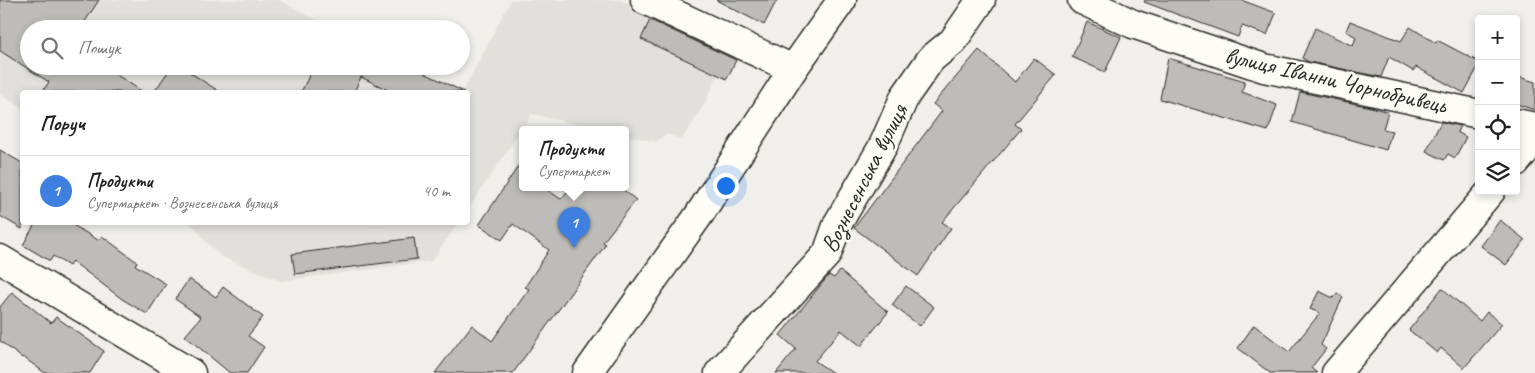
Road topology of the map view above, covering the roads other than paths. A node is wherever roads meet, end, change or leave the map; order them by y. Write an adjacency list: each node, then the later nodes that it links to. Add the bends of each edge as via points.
1 (645, 0): 5 (street)
2 (842, 0): 5 (street)
3 (981, 0): 15 (street, Вознесенська вулиця, via 953,41 931,59 905,96 883,146 838,223 827,254)
4 (1082, 0): 6 (street, вулиця Іванни Чорнобривець, via 1132,24 1264,68)
5 (793, 69): 14 (street, via 699,215)
6 (1475, 113)
7 (1520, 124): 8 (street)
8 (1535, 127)
9 (1535, 140): 10 (street)
10 (1520, 157)
11 (1488, 195): 16 (street)
12 (0, 258): 13 (street)
13 (191, 373)
14 (587, 373)
15 (719, 373)
16 (1336, 373)

